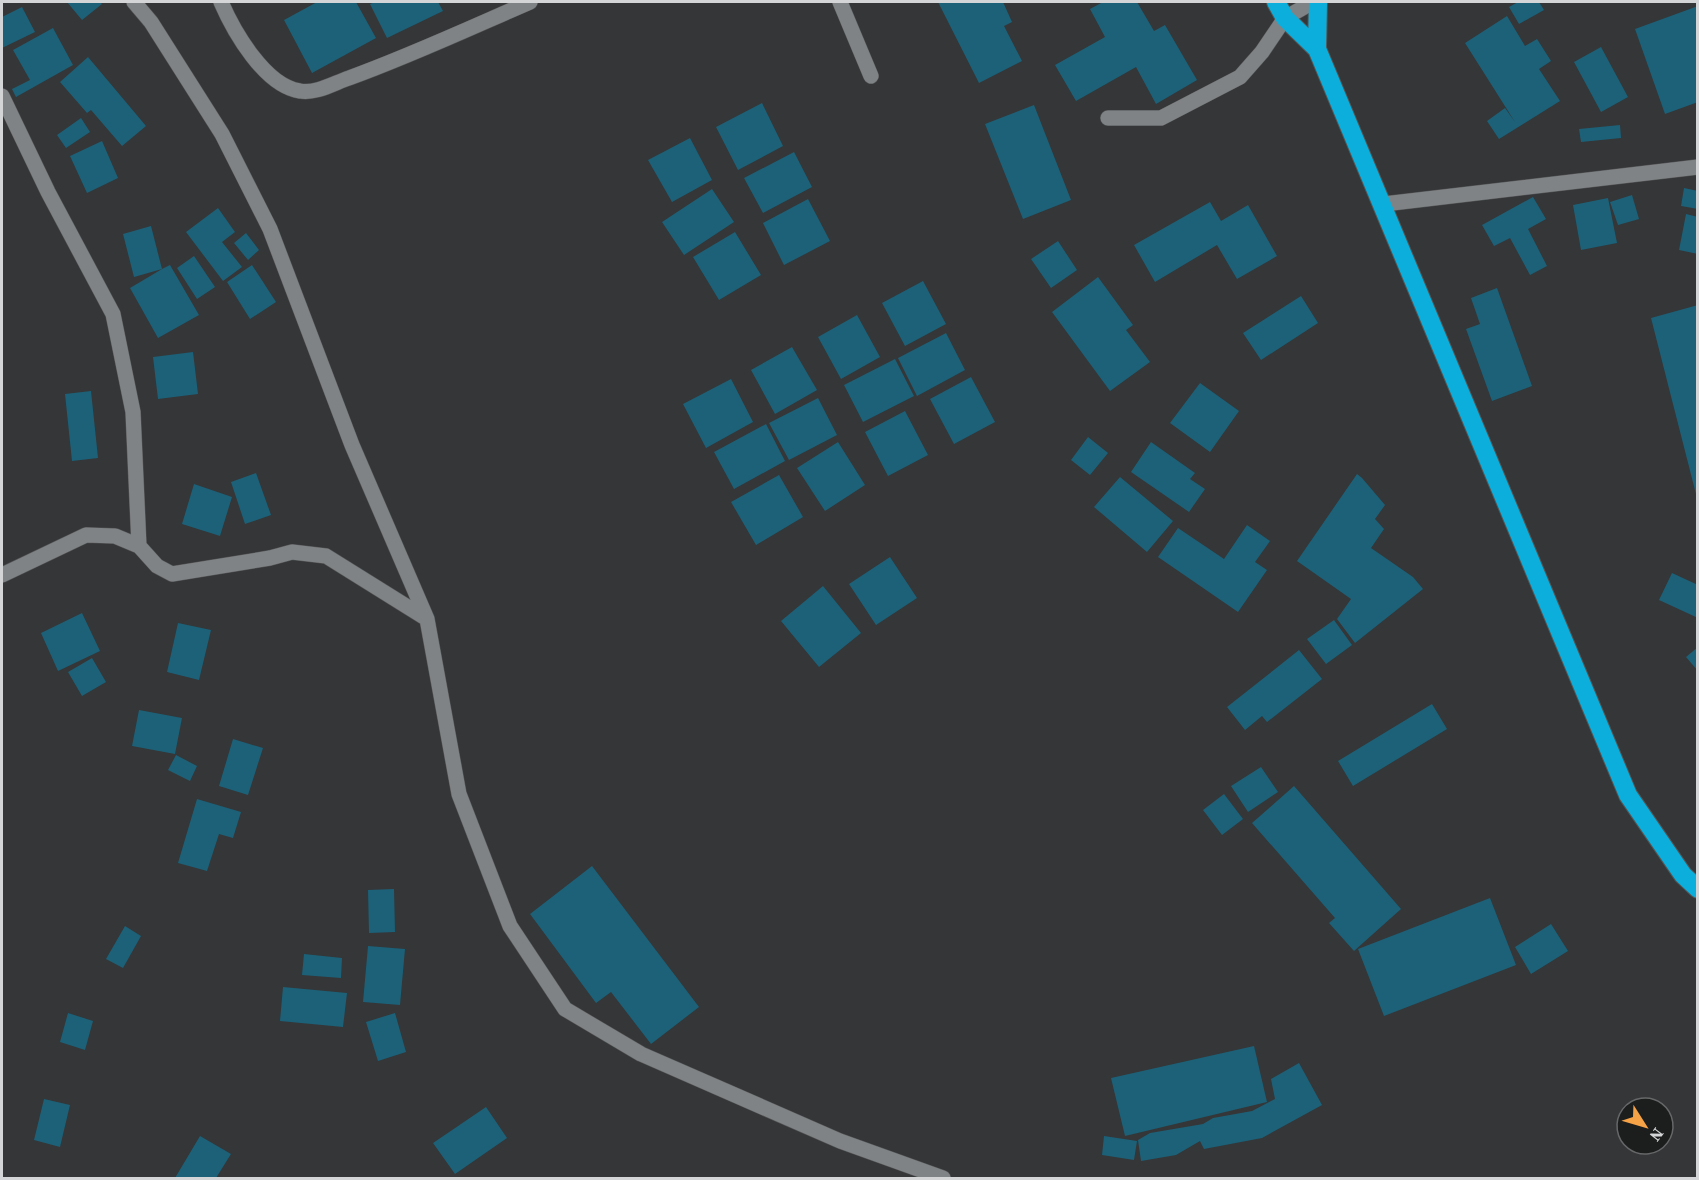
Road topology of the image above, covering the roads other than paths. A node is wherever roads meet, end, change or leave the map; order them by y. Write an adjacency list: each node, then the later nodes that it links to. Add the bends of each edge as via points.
1 (134, 2): 17 (street, via 151,22 222,134 270,229 352,446)
2 (221, 2): 3 (street, via 262,69 280,84 301,91 317,90 379,67)
3 (530, 2)
4 (840, 2): 10 (street)
5 (1276, 2): 8 (highway)
6 (1313, 2): 8 (street)
7 (1318, 2): 9 (highway)
8 (1285, 18): 9 (highway); 12 (street, via 1240,77 1161,118)
9 (1317, 49): 14 (highway)
10 (871, 76)
11 (2, 96): 15 (street, via 113,314 134,412)
12 (1108, 118)
13 (1698, 167): 14 (street)
14 (1384, 204): 18 (highway, via 1628,795 1683,875)
15 (139, 546): 16 (street, via 115,536 86,535); 17 (street, via 157,566 172,574 292,552 326,556)
16 (2, 575)
17 (427, 619): 19 (street, via 459,795 510,926 565,1009 641,1054 840,1141)
18 (1698, 889)
19 (943, 1179)

